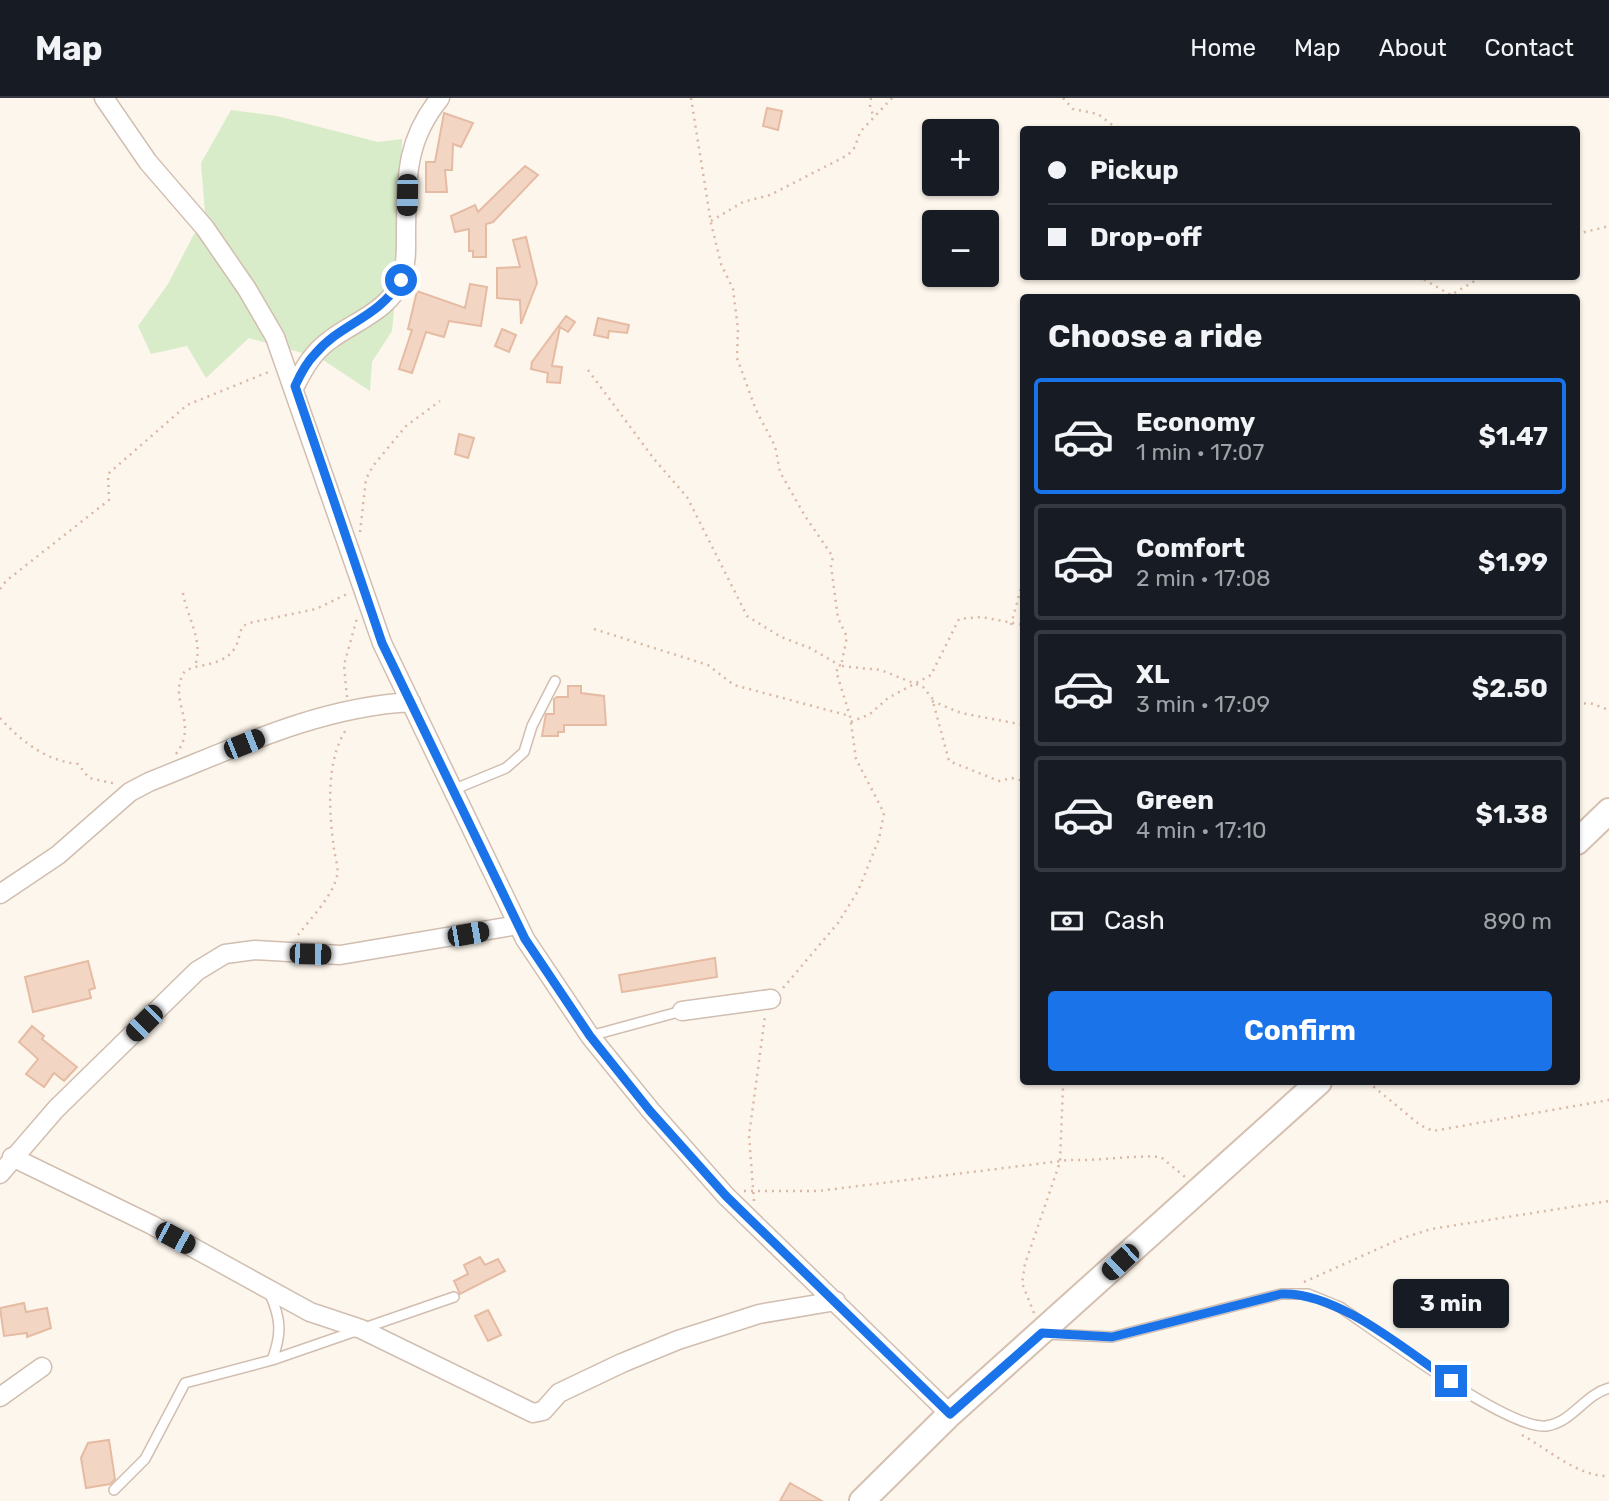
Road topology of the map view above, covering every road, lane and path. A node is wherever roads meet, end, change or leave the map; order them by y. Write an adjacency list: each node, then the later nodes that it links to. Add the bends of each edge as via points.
1 (104, 98): 16 (street, via 247,289)
2 (440, 98): 18 (street, via 427,114 409,158 406,262 401,280 382,307 315,353)
3 (691, 98): 9 (path)
4 (871, 98): 7 (path)
5 (892, 98): 7 (path)
6 (1063, 98): 8 (path, via 1073,109 1098,114)
7 (874, 117): 9 (path, via 848,155)
8 (1114, 126)
9 (710, 221): 30 (path, via 733,289 736,351 746,384 775,446 780,471 834,557 831,566 838,618 847,637)
10 (1609, 226): 11 (path)
11 (1580, 233)
12 (1425, 280): 14 (path)
13 (1476, 280): 15 (path)
14 (1449, 294)
15 (1453, 294)
16 (286, 363): 18 (street); 22 (path, via 251,382 187,405 108,474 108,500)
17 (588, 370): 30 (path, via 687,497 747,615)
18 (295, 386): 20 (street)
19 (440, 401): 20 (path, via 406,426 366,479 361,530)
20 (353, 556): 21 (street)
21 (360, 579): 25 (street); 29 (path, via 341,600 243,626 228,656 218,663)
22 (0, 589)
23 (1020, 592): 26 (path)
24 (183, 593): 29 (path, via 199,655)
25 (367, 599): 34 (street); 36 (path, via 344,665)
26 (1011, 625): 27 (path); 32 (path, via 981,617 959,619 931,675)
27 (1020, 625)
28 (594, 629): 38 (path, via 708,665 734,685)
29 (195, 666): 42 (path, via 178,680 186,736)
30 (841, 666): 32 (path, via 881,670); 38 (path, via 836,671)
31 (555, 681): 44 (lane, via 524,752 506,768)
32 (913, 683): 33 (path, via 923,687); 40 (path)
33 (932, 701): 41 (path, via 961,713); 43 (path, via 948,761 999,780)
34 (411, 702): 36 (street); 44 (street)
35 (1580, 704): 37 (path, via 1590,702)
36 (348, 709): 45 (street, via 307,719); 50 (path, via 350,725 341,737 332,774 338,875)
37 (1609, 710)
38 (850, 716): 40 (path)
39 (0, 718): 45 (path, via 22,742 78,764 89,778)
40 (851, 722): 51 (path, via 856,759 884,813 879,839 858,891 838,923)
41 (1020, 724)
42 (172, 759)
43 (1020, 780)
44 (454, 789): 49 (street)
45 (130, 792): 48 (street, via 58,855)
46 (1609, 811): 47 (street)
47 (1580, 839)
48 (0, 894)
49 (518, 925): 50 (street, via 340,955); 53 (street)
50 (286, 952): 58 (street, via 239,951 197,971)
51 (771, 999): 52 (street); 61 (path, via 764,1017 750,1136)
52 (682, 1011): 53 (lane)
53 (590, 1036): 63 (street)
54 (1316, 1085): 62 (street)
55 (1372, 1085): 57 (path, via 1420,1125 1433,1130)
56 (1063, 1087): 59 (path)
57 (1609, 1100)
58 (12, 1157): 60 (street); 66 (street, via 152,1225)
59 (1060, 1162): 61 (path, via 818,1191); 62 (path, via 1161,1157); 71 (path, via 1022,1283)
60 (0, 1174)
61 (752, 1190): 63 (path); 65 (path)
62 (1197, 1190): 71 (street)
63 (726, 1196): 65 (street)
64 (1609, 1201): 67 (path, via 1431,1229 1305,1281)
65 (759, 1227): 69 (street)
66 (270, 1292): 70 (street); 72 (lane, via 280,1317 280,1340)
67 (1294, 1293): 71 (lane, via 1112,1337); 74 (lane, via 1340,1307 1485,1404 1528,1425 1557,1423)
68 (454, 1297): 70 (lane)
69 (836, 1301): 70 (street, via 759,1314 678,1340 559,1393 543,1411 533,1413); 76 (street)
70 (361, 1329): 72 (lane)
71 (1042, 1333): 76 (street)
72 (272, 1360): 79 (lane, via 186,1383 145,1460)
73 (42, 1367): 75 (street)
74 (1609, 1388)
75 (0, 1396)
76 (950, 1414): 80 (street)
77 (1521, 1434): 78 (path, via 1572,1465)
78 (1609, 1476)
79 (114, 1490)
80 (862, 1501)

